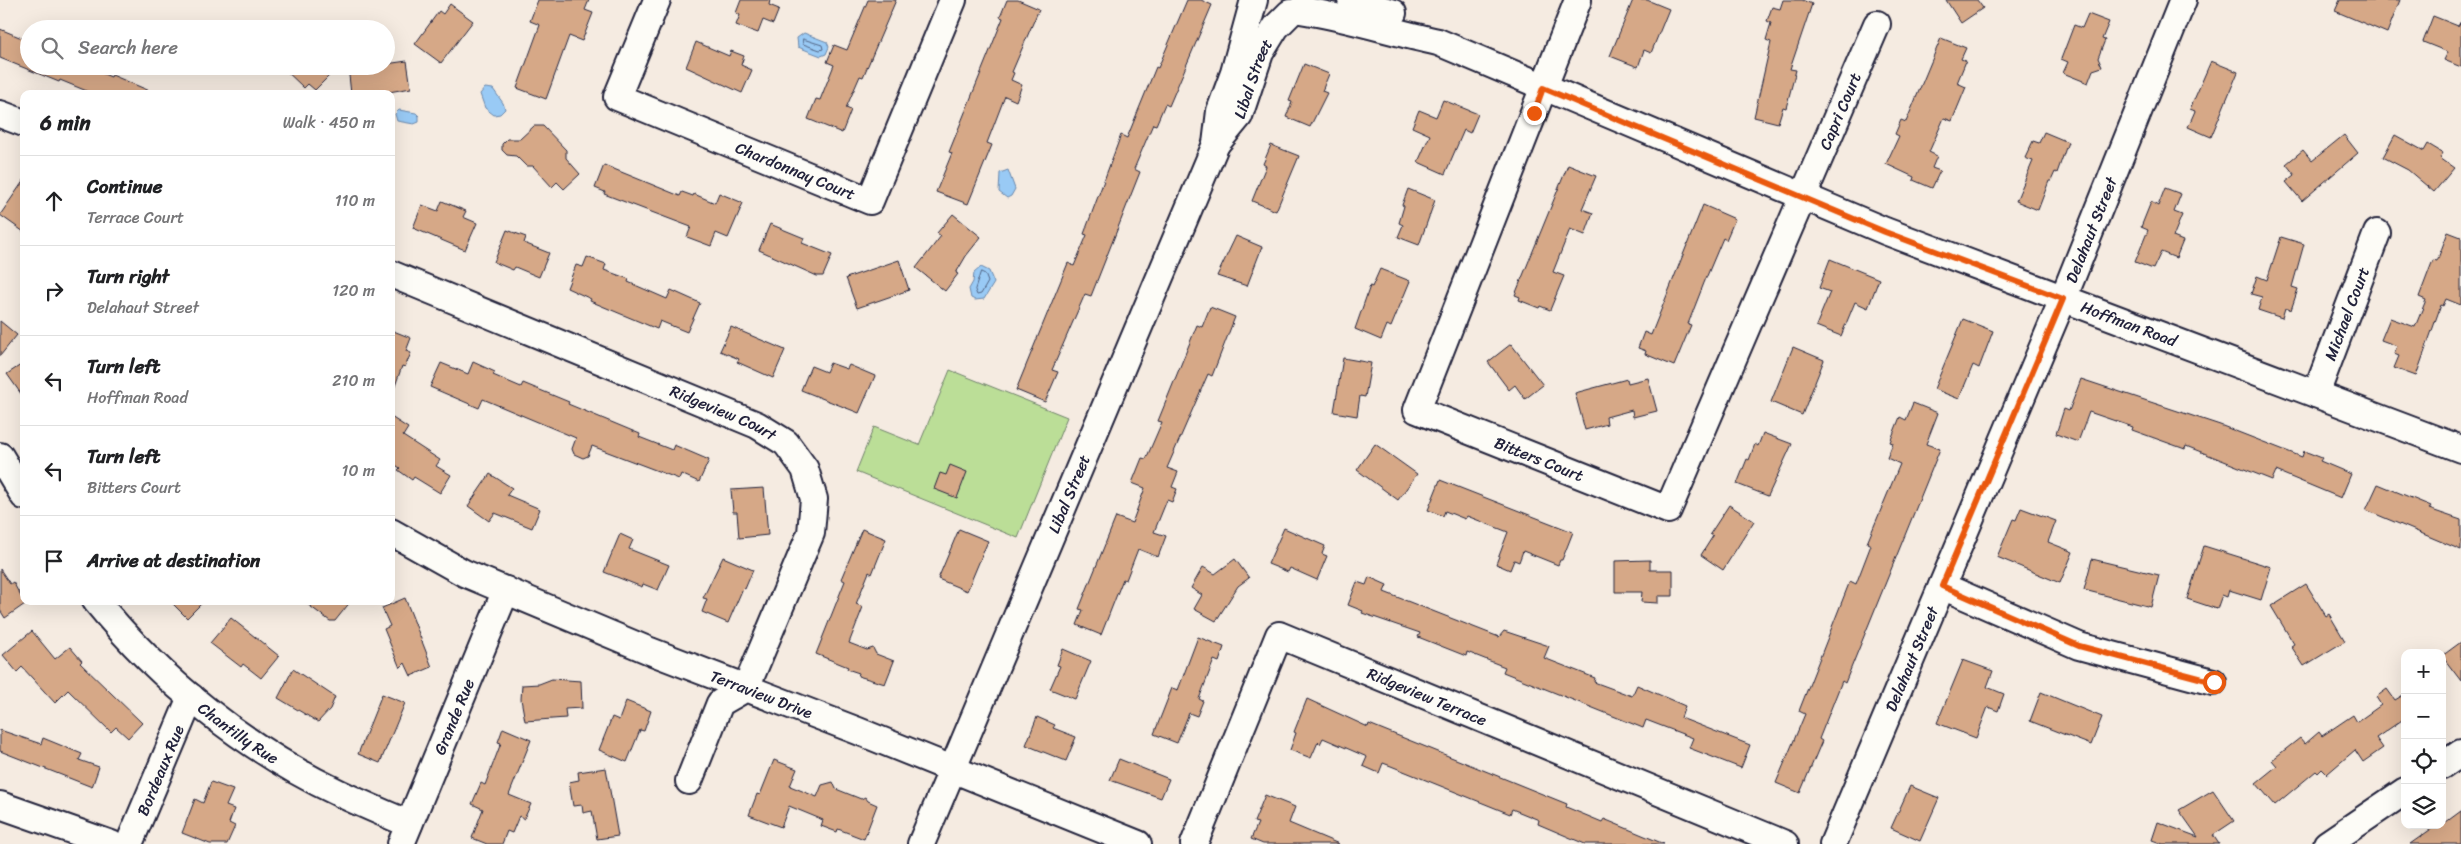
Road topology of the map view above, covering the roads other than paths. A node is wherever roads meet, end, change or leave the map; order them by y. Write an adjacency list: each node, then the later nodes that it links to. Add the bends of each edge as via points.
1 (657, 0): 2 (street, Chardonnay Court, via 616,97 870,201)
2 (953, 0)
3 (1256, 0): 7 (street, Hoffman Road, via 1270,11); 13 (street, Libal Street, via 1220,111)
4 (1351, 0): 9 (street, Hoffman Road, via 1406,18)
5 (1578, 0): 10 (street)
6 (2183, 0): 17 (street, Delahaut Street)
7 (1300, 8): 9 (street, Hoffman Road); 13 (street, Libal Street, via 1276,27 1260,53 1239,116)
8 (1877, 24): 14 (street, Capri Court)
9 (1438, 42): 10 (street, Hoffman Road)
10 (1543, 88): 14 (street, Hoffman Road); 14 (street, Bitters Court, via 1417,410 1668,510)
11 (0, 114): 12 (street)
12 (20, 122)
13 (1216, 144): 31 (street, Libal Street)
14 (1802, 197): 17 (street, Hoffman Road)
15 (2377, 233): 18 (street, Michael Court)
16 (395, 276): 27 (street, Ridgeview Court, via 757,425 786,443 805,469 814,499 811,533)
17 (2063, 299): 18 (street, Hoffman Road); 23 (street, Delahaut Street)
18 (2316, 394): 19 (street, Hoffman Road)
19 (2461, 449)
20 (0, 456): 21 (street)
21 (20, 489)
22 (395, 534): 24 (street, Terraview Drive, via 464,573)
23 (1942, 586): 26 (street, via 2079,646); 42 (street, Delahaut Street)
24 (506, 590): 27 (street, Terraview Drive); 35 (street, Grande Rue)
25 (100, 605): 28 (street, Chantilly Rue, via 159,669)
26 (2214, 682)
27 (746, 688): 31 (street, Terraview Drive); 32 (street, via 720,703)
28 (191, 697): 35 (street, Chantilly Rue, via 210,714 272,756); 37 (street, Bordeaux Rue)
29 (2461, 753): 30 (street)
30 (2446, 763)
31 (952, 769): 38 (street, Libal Street); 39 (street, Terraview Drive)
32 (689, 780)
33 (2401, 794): 43 (street)
34 (0, 804): 36 (street)
35 (405, 834)
36 (112, 844)
37 (129, 844)
38 (921, 844)
39 (1138, 844)
40 (1194, 844): 41 (street, Ridgeview Terrace, via 1279,636)
41 (1785, 844)
42 (1833, 844)
43 (2327, 844)

